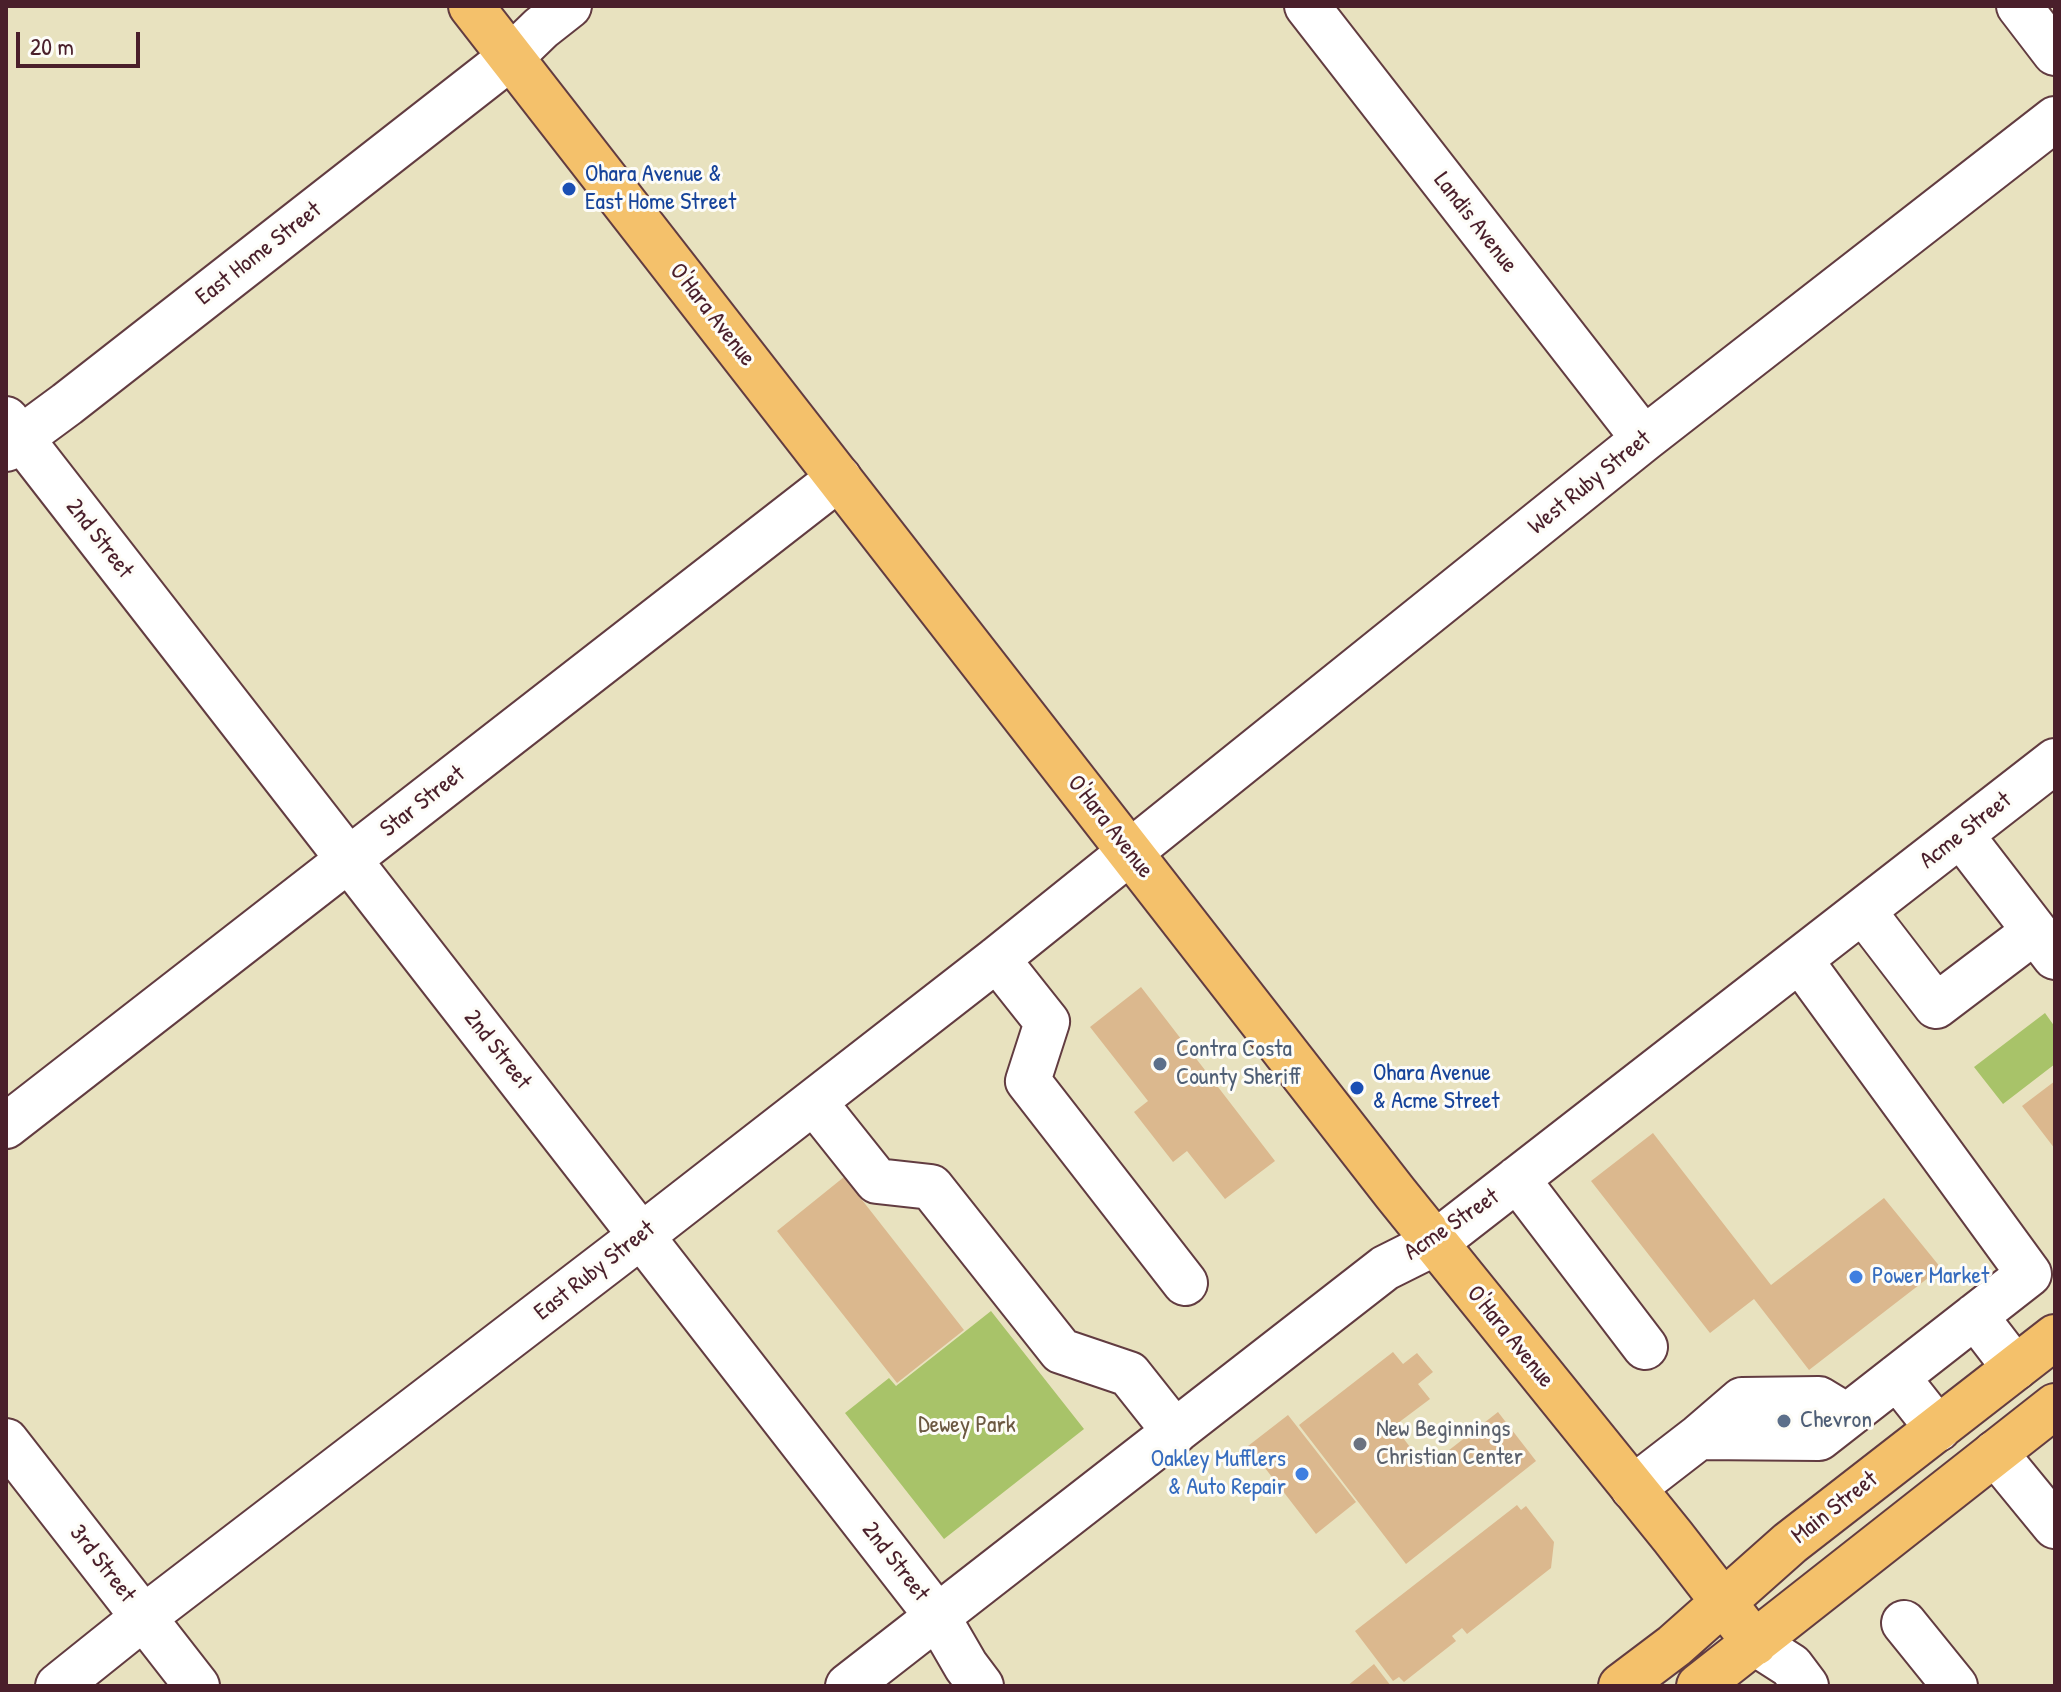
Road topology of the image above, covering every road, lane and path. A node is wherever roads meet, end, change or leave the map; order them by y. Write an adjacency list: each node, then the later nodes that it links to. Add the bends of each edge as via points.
1 (471, 6): 6 (main road, O'Hara Avenue)
2 (569, 6): 6 (street, East Home Street)
3 (1307, 6): 9 (street, Landis Avenue)
4 (2019, 6): 5 (street)
5 (2055, 53)
6 (511, 57): 8 (street, East Home Street); 10 (main road, O'Hara Avenue)
7 (2055, 119): 9 (street, West Ruby Street)
8 (11, 435): 14 (street, 2nd Street)
9 (1644, 439): 13 (street, West Ruby Street)
10 (839, 478): 13 (main road, O'Hara Avenue); 14 (street, Star Street)
11 (2055, 761): 12 (street, Acme Street)
12 (1961, 835): 15 (street, Acme Street); 16 (street)
13 (1129, 852): 17 (street, East Ruby Street); 23 (main road, O'Hara Avenue)
14 (350, 859): 20 (street, Star Street); 22 (street, 2nd Street)
15 (1863, 911): 16 (street, via 1936,1006); 18 (street, Acme Street)
16 (2045, 944)
17 (997, 959): 19 (street, East Ruby Street); 24 (street, via 1047,1022 1028,1081)
18 (1800, 960): 21 (street, Acme Street); 25 (street, via 2029,1274)
19 (814, 1102): 22 (street, East Ruby Street); 32 (street, via 877,1181 931,1187 1061,1351 1129,1374)
20 (6, 1126)
21 (1517, 1179): 23 (street, Acme Street); 27 (street)
22 (641, 1236): 38 (street, 2nd Street); 39 (street, East Ruby Street)
23 (1435, 1243): 32 (street, Acme Street, via 1385,1268); 35 (main road, O'Hara Avenue)
24 (1185, 1283)
25 (1975, 1316): 28 (street); 29 (street)
26 (2055, 1337): 28 (main road, Main Street)
27 (1645, 1347)
28 (2015, 1368): 31 (main road, Main Street)
29 (1897, 1377): 31 (street); 35 (street, via 1847,1416 1819,1399 1742,1400)
30 (2055, 1406): 34 (main road)
31 (1938, 1429): 37 (main road, Main Street)
32 (1175, 1432): 38 (street, Acme Street)
33 (6, 1441): 39 (street, 3rd Street)
34 (1995, 1453): 36 (street); 41 (main road)
35 (1633, 1488): 37 (main road, O'Hara Avenue)
36 (2055, 1526)
37 (1723, 1602): 41 (main road, O'Hara Avenue); 46 (main road, Main Street)
38 (937, 1616): 44 (street, Acme Street); 45 (street, 2nd Street)
39 (144, 1617): 42 (street, East Ruby Street); 43 (street, 3rd Street)
40 (1904, 1623): 50 (street)
41 (1755, 1643): 47 (main road); 48 (street); 49 (street, via 1791,1666)
42 (58, 1686)
43 (197, 1686)
44 (848, 1686)
45 (981, 1686)
46 (1621, 1686)
47 (1699, 1686)
48 (1759, 1686)
49 (1806, 1686)
50 (1955, 1686)

